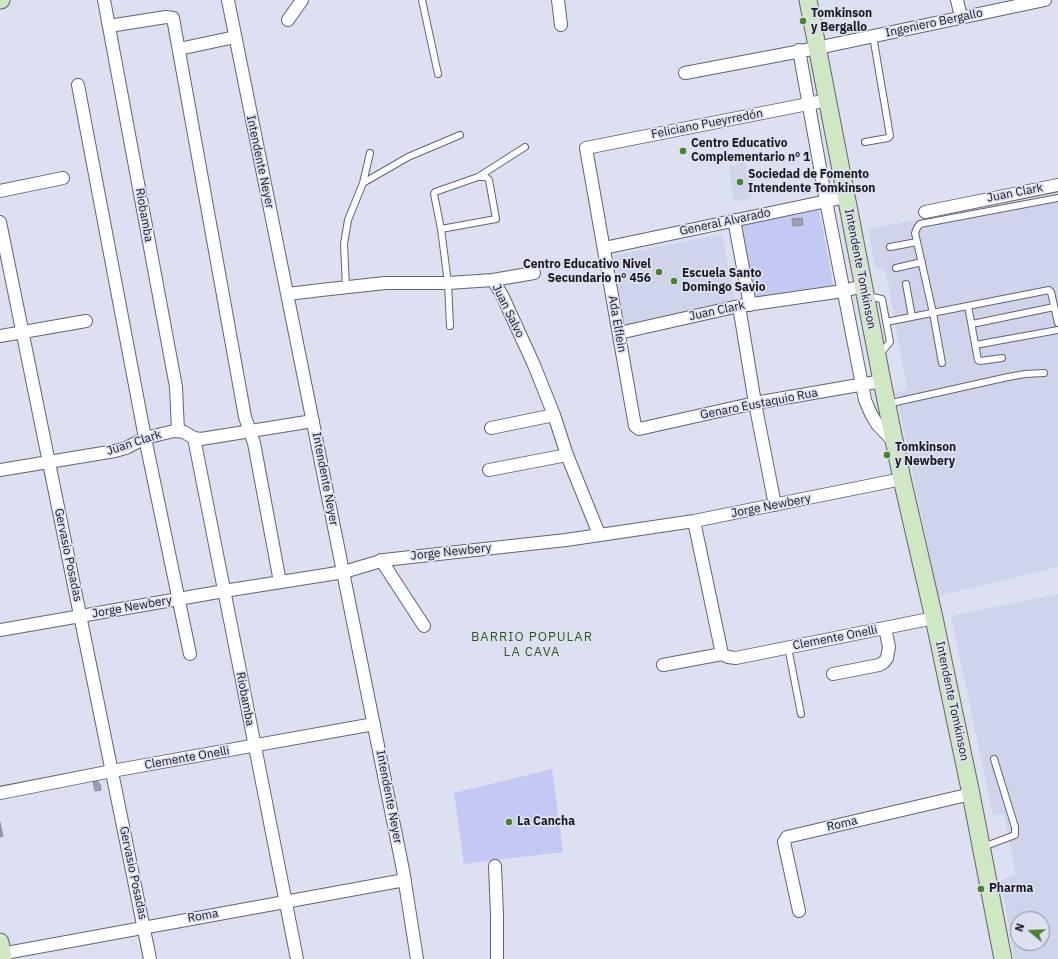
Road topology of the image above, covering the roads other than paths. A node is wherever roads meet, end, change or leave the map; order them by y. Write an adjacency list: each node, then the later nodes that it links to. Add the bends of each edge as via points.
1 (104, 0): 12 (street, Riobamba)
2 (228, 0): 14 (street, Intendente Neyer)
3 (302, 0): 10 (street)
4 (422, 0): 19 (lane)
5 (558, 0): 11 (street)
6 (808, 0): 15 (street, Intendente Tomkinson)
7 (957, 0): 9 (street)
8 (1045, 0): 9 (street, Ingeniero Bergallo)
9 (961, 17): 13 (street, Ingeniero Bergallo)
10 (288, 20)
11 (561, 25)
12 (109, 26): 16 (street, via 173,18); 80 (street, Riobamba, via 176,387)
13 (873, 36): 15 (street, Ingeniero Bergallo); 24 (lane, via 890,136)
14 (235, 37): 16 (street); 52 (street, Intendente Neyer)
15 (817, 48): 17 (street, Ingeniero Bergallo); 21 (street, Intendente Tomkinson)
16 (179, 49): 81 (street, via 244,416)
17 (799, 50): 18 (street, Ingeniero Bergallo); 22 (street, Intendente Tomkinson)
18 (685, 73)
19 (438, 74)
20 (78, 85): 82 (street)
21 (828, 100): 22 (street, Feliciano Pueyrredón); 33 (street, Intendente Tomkinson)
22 (810, 104): 26 (street, Feliciano Pueyrredón); 35 (street, Intendente Tomkinson)
23 (460, 135): 30 (lane, via 408,157)
24 (865, 142)
25 (525, 147): 28 (lane)
26 (586, 148): 42 (street, Ada Elflein)
27 (370, 153): 30 (lane)
28 (478, 177): 39 (lane, via 435,192); 39 (lane, via 486,177 489,180 496,219)
29 (63, 178): 32 (street)
30 (363, 183): 49 (lane, via 348,220 344,244)
31 (1058, 185): 36 (street, Juan Clark)
32 (0, 191)
33 (846, 197): 35 (street, General Alvarado); 50 (street, Intendente Tomkinson)
34 (1058, 198): 40 (lane, via 920,224 915,233)
35 (826, 201): 37 (street, General Alvarado); 51 (street, Intendente Tomkinson)
36 (925, 212)
37 (734, 220): 42 (street, General Alvarado); 53 (street)
38 (0, 222): 64 (street, Gervasio Posadas)
39 (441, 229): 47 (lane)
40 (917, 242): 41 (lane); 43 (lane)
41 (890, 247)
42 (604, 248): 65 (street, Ada Elflein)
43 (922, 262): 44 (lane); 56 (lane)
44 (896, 268)
45 (534, 273): 46 (street)
46 (493, 280): 47 (street, Juan Salvo); 76 (street, Juan Salvo, via 534,365)
47 (448, 283): 49 (street, Juan Salvo, via 386,283); 62 (lane)
48 (906, 284): 57 (lane)
49 (346, 287): 52 (street, Juan Salvo)
50 (864, 290): 51 (street, Juan Clark); 59 (lane, via 882,299); 68 (street, Intendente Tomkinson)
51 (843, 291): 53 (street, Juan Clark); 73 (street, Intendente Tomkinson)
52 (288, 294): 77 (street, Intendente Neyer)
53 (744, 305): 65 (street, Juan Clark); 74 (street)
54 (968, 306): 55 (lane, via 1049,290); 56 (lane); 61 (lane)
55 (1054, 307): 60 (lane); 61 (lane)
56 (933, 312): 57 (lane); 70 (lane)
57 (912, 316): 59 (lane)
58 (86, 321): 64 (street)
59 (886, 322): 68 (lane, via 890,342)
60 (1058, 323)
61 (972, 324): 67 (lane)
62 (450, 326)
63 (1058, 330): 67 (lane)
64 (22, 332): 66 (street); 86 (street, Gervasio Posadas)
65 (619, 333): 79 (street, Ada Elflein)
66 (0, 336)
67 (975, 345): 69 (lane, via 979,361)
68 (877, 356): 72 (street, Intendente Tomkinson)
69 (1002, 358)
70 (942, 363)
71 (1044, 373): 75 (lane, via 1008,377)
72 (882, 381): 73 (street, Genaro Eustaquio Rua); 75 (street, Intendente Tomkinson)
73 (862, 384): 74 (street, Genaro Eustaquio Rua); 84 (street, Intendente Tomkinson, via 871,414)
74 (755, 403): 79 (street, Genaro Eustaquio Rua); 90 (street)
75 (887, 404): 84 (street, Intendente Tomkinson)
76 (554, 415): 78 (street); 85 (street, Juan Salvo)
77 (313, 421): 81 (street, Juan Clark); 94 (street, Intendente Neyer)
78 (491, 428)
79 (637, 429)
80 (178, 431): 82 (street, Juan Clark); 83 (street, Juan Clark)
81 (249, 431): 83 (street, Juan Clark); 95 (street, via 254,443)
82 (145, 438): 86 (street, Juan Clark, via 115,451); 97 (street)
83 (194, 438): 96 (street, Riobamba)
84 (896, 444): 89 (street, Intendente Tomkinson)
85 (567, 455): 88 (street); 92 (street, Juan Salvo)
86 (49, 461): 87 (street, Juan Clark); 98 (street, Gervasio Posadas)
87 (0, 470)
88 (489, 470)
89 (902, 479): 90 (street, Jorge Newbery); 99 (street, Intendente Tomkinson)
90 (775, 505): 91 (street, Jorge Newbery)
91 (694, 521): 92 (street, Jorge Newbery); 105 (street)
92 (599, 534): 93 (street, Jorge Newbery, via 566,540)
93 (381, 560): 94 (street, Jorge Newbery); 100 (street)
94 (344, 572): 95 (street, Jorge Newbery); 109 (street, Intendente Neyer)
95 (280, 582): 96 (street, Jorge Newbery)
96 (224, 591): 97 (street, Jorge Newbery); 110 (street, Riobamba)
97 (179, 599): 98 (street, Jorge Newbery); 104 (street)
98 (80, 616): 102 (street, Jorge Newbery); 112 (street, Gervasio Posadas)
99 (934, 618): 101 (street, Clemente Onelli); 114 (street, Intendente Tomkinson)
100 (424, 626)
101 (885, 628): 103 (street, Clemente Onelli); 107 (street, via 889,647 884,662)
102 (0, 630)
103 (788, 647): 105 (street, Clemente Onelli, via 736,658); 108 (lane)
104 (190, 654)
105 (722, 654): 106 (street)
106 (663, 665)
107 (834, 674)
108 (801, 714)
109 (374, 724): 110 (street, Clemente Onelli); 117 (street, Intendente Neyer)
110 (255, 746): 112 (street, Clemente Onelli); 118 (street, Riobamba)
111 (994, 760): 115 (lane, via 1016,835)
112 (112, 771): 113 (street, Clemente Onelli); 120 (street, Gervasio Posadas)
113 (0, 793)
114 (971, 794): 115 (street, Intendente Tomkinson); 119 (street, Roma, via 787,837 784,842)
115 (981, 847): 126 (street, Intendente Tomkinson)
116 (495, 866): 125 (street)
117 (405, 880): 118 (street, Roma); 124 (street, Intendente Neyer)
118 (285, 901): 120 (street, Roma); 123 (street, Riobamba)
119 (799, 911)
120 (144, 926): 121 (street, Roma); 122 (street, Gervasio Posadas)
121 (1, 952)
122 (150, 959)
123 (297, 959)
124 (417, 959)
125 (497, 959)
126 (1003, 959)

